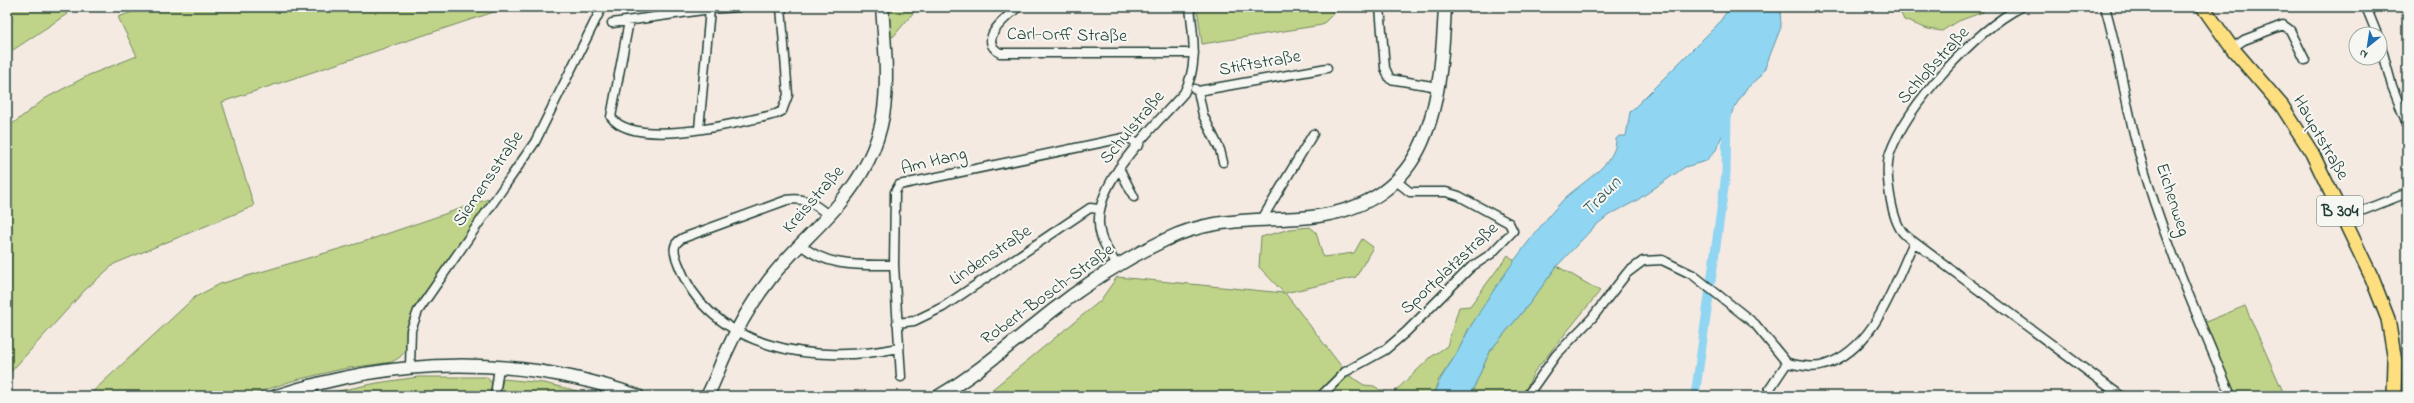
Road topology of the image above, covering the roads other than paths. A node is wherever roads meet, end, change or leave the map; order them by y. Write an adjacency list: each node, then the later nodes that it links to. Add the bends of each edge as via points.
1 (602, 7): 47 (street, Siemensstraße, via 535,142 418,311 411,330)
2 (739, 7): 13 (street)
3 (781, 7): 27 (street, via 788,95 782,111 726,126)
4 (882, 7): 37 (street, Kreisstraße, via 887,74 882,122 861,174)
5 (1018, 7): 19 (street, Carl-Orff Straße, via 991,36 992,44 1000,52)
6 (1190, 7): 19 (street, Schulstraße)
7 (1380, 7): 24 (street, via 1386,74 1395,81)
8 (1445, 7): 24 (street, Robert-Bosch-Straße)
9 (2021, 7): 39 (street, Schloßstraße, via 1989,28 1933,85 1912,112 1892,147 1888,175 1890,194 1901,231)
10 (2105, 7): 59 (street, Eichenweg, via 2114,35 2138,149 2178,271)
11 (2203, 7): 18 (main road, Hauptstraße / B 304)
12 (2366, 7): 17 (street)
13 (710, 9): 14 (street); 27 (street)
14 (666, 11): 15 (street)
15 (629, 21): 16 (street); 27 (street, via 611,117 627,128 648,133 668,134)
16 (612, 23)
17 (2374, 26)
18 (2232, 48): 20 (street, via 2244,40 2283,25 2290,30); 60 (main road, Hauptstraße / B 304, via 2268,89 2298,129 2372,278 2388,319 2394,346)
19 (1194, 53): 23 (street, Schulstraße, via 1194,68)
20 (2305, 60)
21 (2387, 66): 26 (street)
22 (1327, 68): 25 (street, Stiftstraße)
23 (1189, 84): 25 (street); 29 (street, Schulstraße)
24 (1438, 87): 32 (street, Robert-Bosch-Straße, via 1424,141 1411,164)
25 (1198, 91): 30 (street, via 1203,115)
26 (2407, 124)
27 (699, 129)
28 (1313, 134): 38 (street)
29 (1139, 145): 31 (street, Schulstraße); 41 (street, Am Hang, via 1128,137 899,185 895,192)
30 (1223, 162)
31 (1119, 168): 34 (street); 35 (street, Schulstraße, via 1103,193)
32 (1396, 181): 38 (street, Robert-Bosch-Straße, via 1367,202 1340,212 1306,218); 55 (street, Sportplatzstraße, via 1410,192 1446,192 1464,198 1509,223 1513,231 1492,254 1471,267 1385,350 1345,372)
33 (2407, 193): 36 (street)
34 (1134, 196)
35 (1099, 209): 42 (street, Schulstraße, via 1101,237); 43 (street, Lindenstraße, via 1090,208 943,307 914,321)
36 (2364, 210)
37 (828, 216): 40 (street, Kreisstraße); 44 (street, via 809,201 787,200 676,242 674,252 690,289 715,317)
38 (1262, 219): 42 (street, Robert-Bosch-Straße, via 1230,221 1191,229 1150,247)
39 (1914, 242): 46 (street, via 1869,332 1849,353 1823,366); 58 (street, Schloßstraße, via 1967,279)
40 (800, 244): 41 (street, via 809,253 836,262); 44 (street, Kreisstraße, via 770,279)
41 (894, 265): 43 (street, Am Hang)
42 (1117, 266): 54 (street, Robert-Bosch-Straße, via 1053,310 976,372)
43 (896, 323): 45 (street, Am Hang)
44 (737, 331): 45 (street, via 780,349 810,354 843,355); 53 (street, Kreisstraße)
45 (898, 348): 49 (street, Am Hang)
46 (1787, 363): 56 (street, via 1755,324 1705,284 1662,260 1643,261 1627,273 1592,318 1556,356); 57 (street, via 1769,390)
47 (410, 367): 48 (street); 50 (street, via 341,378)
48 (499, 367): 51 (street); 52 (street, via 564,376)
49 (901, 378)
50 (276, 396)
51 (495, 396)
52 (638, 396)
53 (707, 396)
54 (939, 396)
55 (1321, 396)
56 (1527, 396)
57 (1768, 396)
58 (2120, 396)
59 (2231, 396)
60 (2394, 396)

